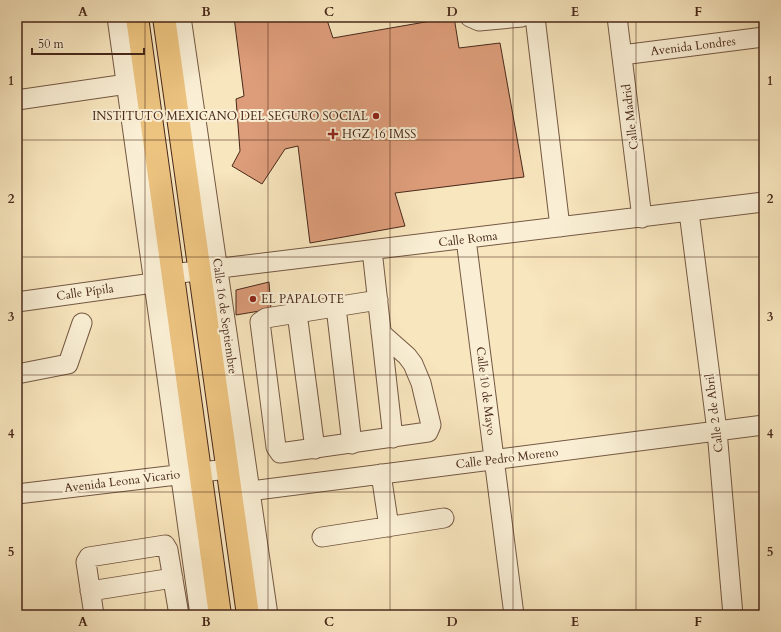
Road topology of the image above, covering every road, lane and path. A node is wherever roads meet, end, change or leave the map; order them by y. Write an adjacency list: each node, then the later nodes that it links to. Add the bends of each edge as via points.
1 (117, 17): 11 (street)
2 (137, 17): 20 (main road)
3 (164, 17): 19 (main road, Calle 16 de Septiembre)
4 (181, 17): 19 (street, Calle 16 de Septiembre)
5 (470, 17): 6 (street, via 479,21)
6 (522, 17)
7 (535, 17): 16 (street)
8 (617, 17): 10 (street, Calle Madrid)
9 (764, 37): 10 (street, Avenida Londres)
10 (622, 55): 15 (street, Calle Madrid)
11 (127, 84): 12 (street); 20 (street)
12 (17, 100)
13 (764, 202): 14 (street, Calle Roma)
14 (689, 212): 15 (street, Calle Roma); 29 (street, Calle 2 de Abril)
15 (642, 218): 16 (street, Calle Roma)
16 (560, 227): 17 (street, Calle Roma)
17 (466, 239): 18 (street, Calle Roma); 33 (street, Calle 10 de Mayo)
18 (372, 250): 19 (street, Calle Roma); 21 (street)
19 (208, 269): 20 (street, Calle Roma); 34 (main road, Calle 16 de Septiembre); 37 (street, Calle 16 de Septiembre)
20 (162, 278): 22 (street, Calle Pípila); 35 (main road)
21 (378, 300): 23 (street); 26 (street)
22 (17, 302)
23 (336, 307): 24 (street); 31 (street)
24 (297, 313): 32 (street); 32 (street, via 266,318 260,322 265,364 278,450 283,453)
25 (82, 323): 27 (street, via 68,364)
26 (381, 333): 30 (street); 30 (street, via 413,364 421,383 431,425 426,433)
27 (17, 374)
28 (764, 426): 29 (street, Calle Pedro Moreno)
29 (717, 431): 33 (street, Calle Pedro Moreno); 51 (street, Calle 2 de Abril)
30 (393, 438): 31 (street)
31 (352, 444): 32 (street)
32 (315, 449)
33 (494, 459): 36 (street, Calle Pedro Moreno); 50 (street, Calle 10 de Mayo)
34 (227, 469): 35 (street, Avenida Leona Vicario); 48 (main road, Calle 16 de Septiembre)
35 (190, 473): 38 (street, Avenida Leona Vicario); 46 (street); 47 (main road)
36 (381, 474): 37 (street, Calle Pedro Moreno); 40 (street)
37 (250, 491): 49 (street, Calle 16 de Septiembre)
38 (17, 494)
39 (444, 518): 40 (street)
40 (389, 527): 41 (street)
41 (322, 537)
42 (173, 578): 43 (street); 43 (street, via 165,545 92,556 86,562); 45 (street)
43 (90, 591): 44 (street)
44 (94, 615)
45 (179, 615)
46 (200, 615)
47 (220, 615)
48 (248, 615)
49 (268, 615)
50 (514, 615)
51 (733, 615)

